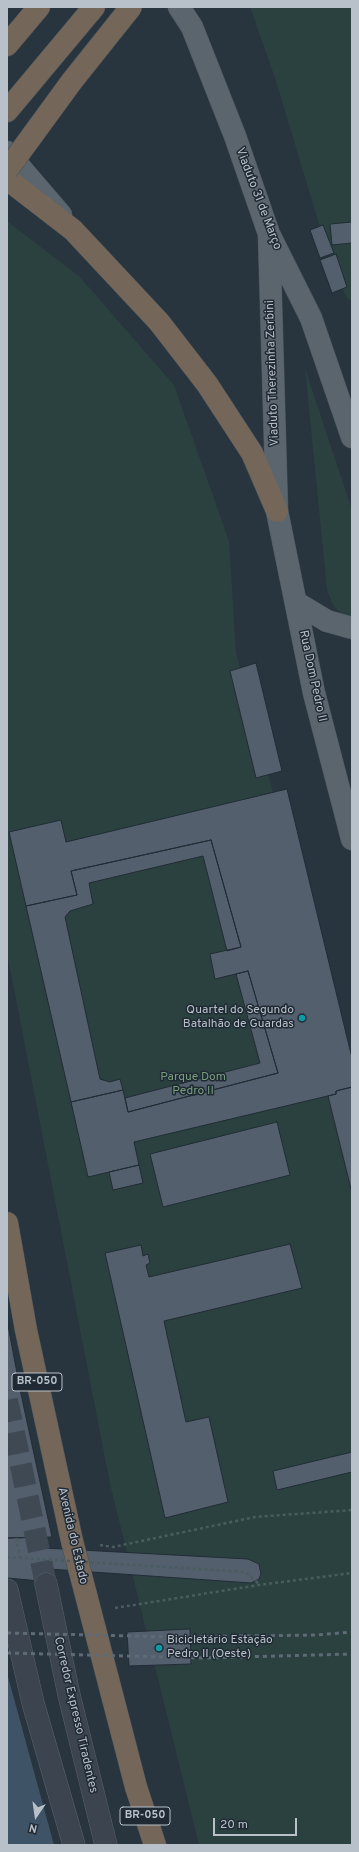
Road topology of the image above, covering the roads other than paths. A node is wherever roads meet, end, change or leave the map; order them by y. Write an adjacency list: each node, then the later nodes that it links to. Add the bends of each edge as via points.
1 (39, 7): 5 (highway)
2 (94, 7): 6 (highway)
3 (131, 7): 8 (highway, bridge, via 72,81)
4 (179, 7): 11 (main road, Viaduto 31 de Março, via 192,27 235,136)
5 (7, 45)
6 (7, 111)
7 (7, 152): 10 (main road)
8 (7, 170)
9 (7, 179): 10 (highway)
10 (73, 230): 13 (highway, via 160,322 207,384 252,453)
11 (268, 232): 12 (main road, Viaduto 31 de Março, via 311,318); 13 (main road, Viaduto Therezinha Zerbini)
12 (352, 436)
13 (277, 511): 14 (main road, Rua Dom Pedro II)
14 (297, 603): 15 (main road, via 327,621); 16 (main road, Rua Dom Pedro II, via 314,693)
15 (352, 628)
16 (352, 839)
17 (7, 1223): 22 (highway, Avenida do Estado / BR-050, via 26,1330 72,1541 136,1787)
18 (46, 1584): 21 (lane, Corredor Expresso Tiradentes, via 69,1695)
19 (7, 1590): 20 (lane, via 33,1704)
20 (74, 1845)
21 (106, 1845)
22 (155, 1845)

